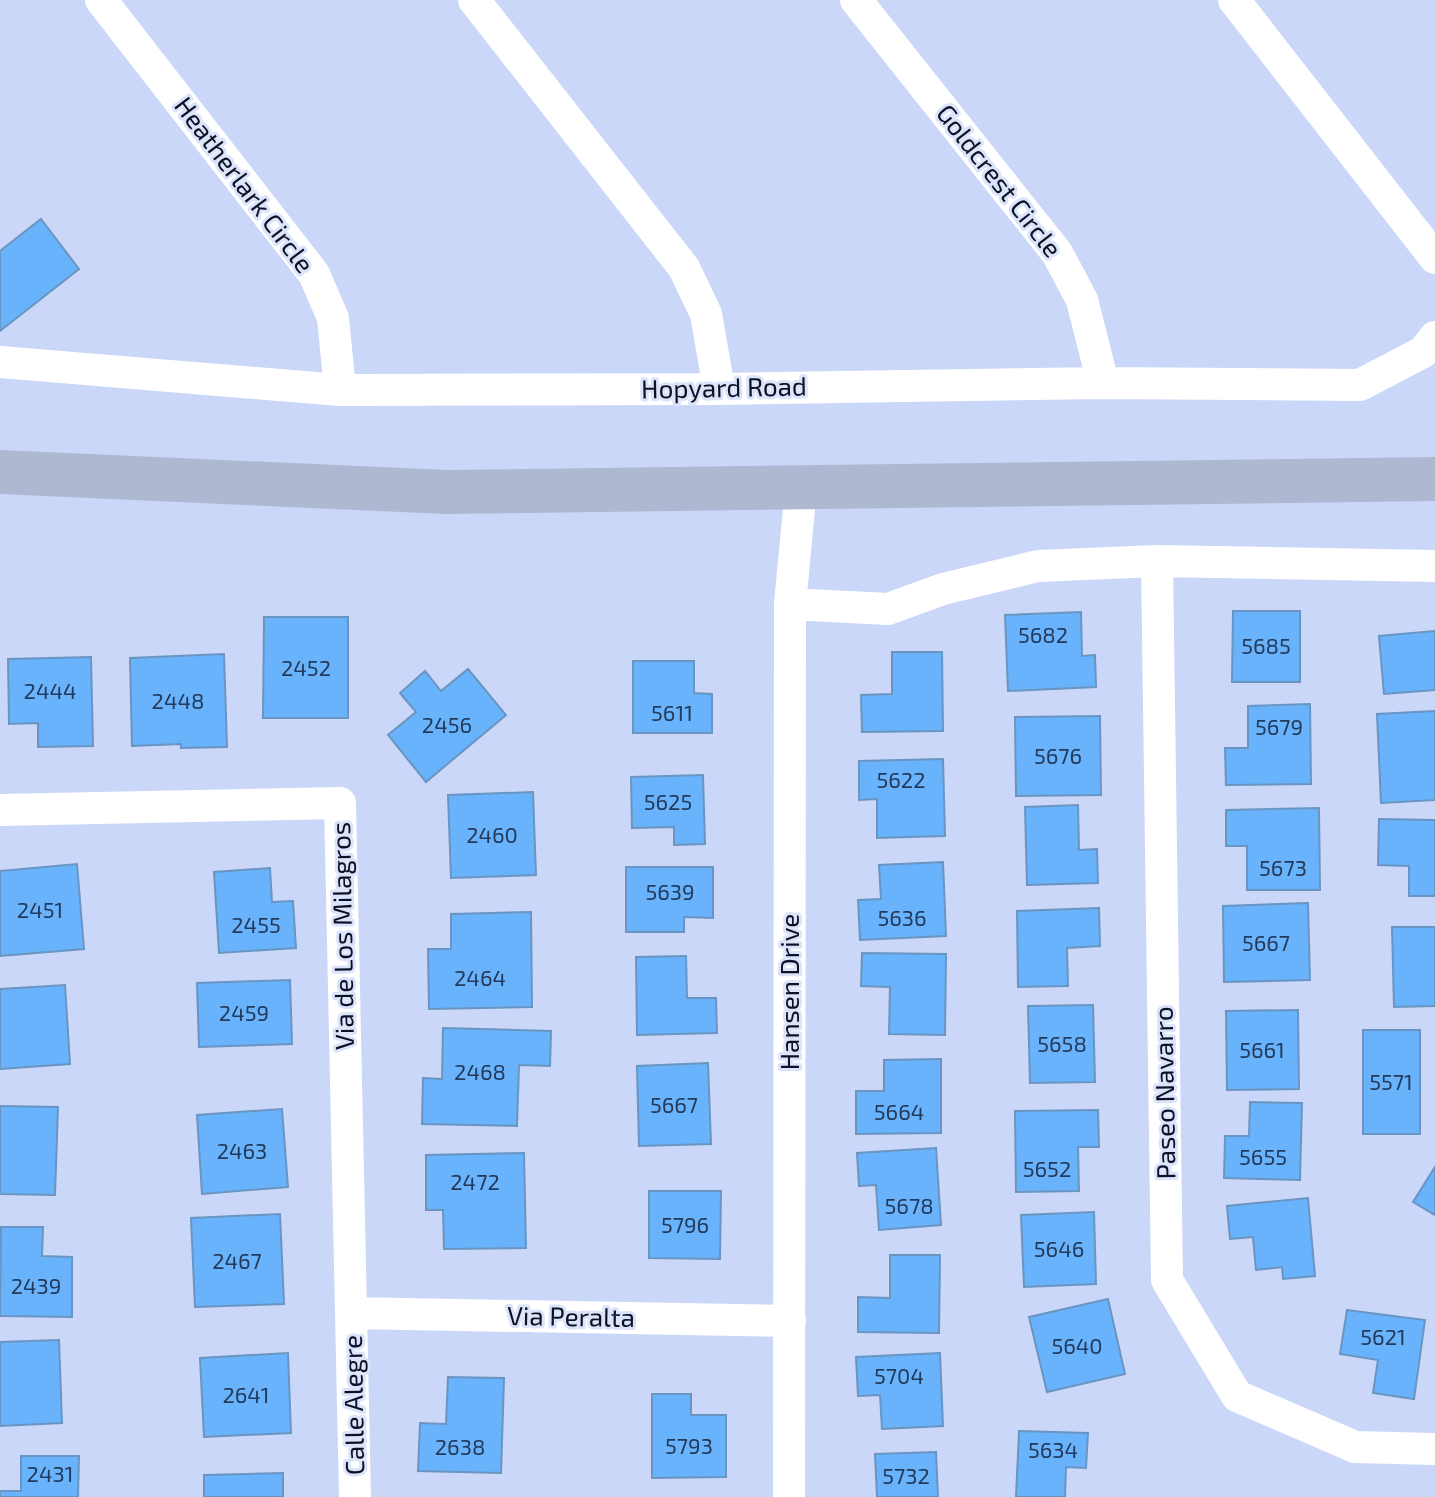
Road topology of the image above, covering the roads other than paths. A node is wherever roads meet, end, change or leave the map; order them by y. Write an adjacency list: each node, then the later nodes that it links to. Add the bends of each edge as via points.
1 (101, 0): 10 (street, Heatherlark Circle, via 314,274 333,318)
2 (474, 0): 9 (street, via 684,268 706,314)
3 (856, 0): 8 (street, Goldcrest Circle, via 1057,253 1082,300)
4 (1234, 0): 5 (street)
5 (1435, 258)
6 (1435, 337): 8 (street, Hopyard Road, via 1423,352 1360,385)
7 (0, 362): 10 (street, Hopyard Road)
8 (1103, 383): 9 (street, Hopyard Road)
9 (719, 389): 10 (street, Hopyard Road)
10 (340, 390)
11 (0, 472): 13 (main road, via 446,492)
12 (1435, 479): 13 (main road)
13 (801, 488): 16 (street, Hansen Drive)
14 (1157, 561): 15 (street); 16 (street, via 1038,566 943,589 888,609); 20 (street, Paseo Navarro, via 1167,1280 1237,1396 1355,1447)
15 (1435, 566)
16 (790, 604): 19 (street, Hansen Drive)
17 (0, 810): 18 (street, Via de Los Milagros, via 340,803)
18 (352, 1313): 19 (street, Via Peralta); 21 (street, Calle Alegre)
19 (790, 1321): 22 (street, Hansen Drive)
20 (1435, 1449)
21 (355, 1497)
22 (789, 1497)

